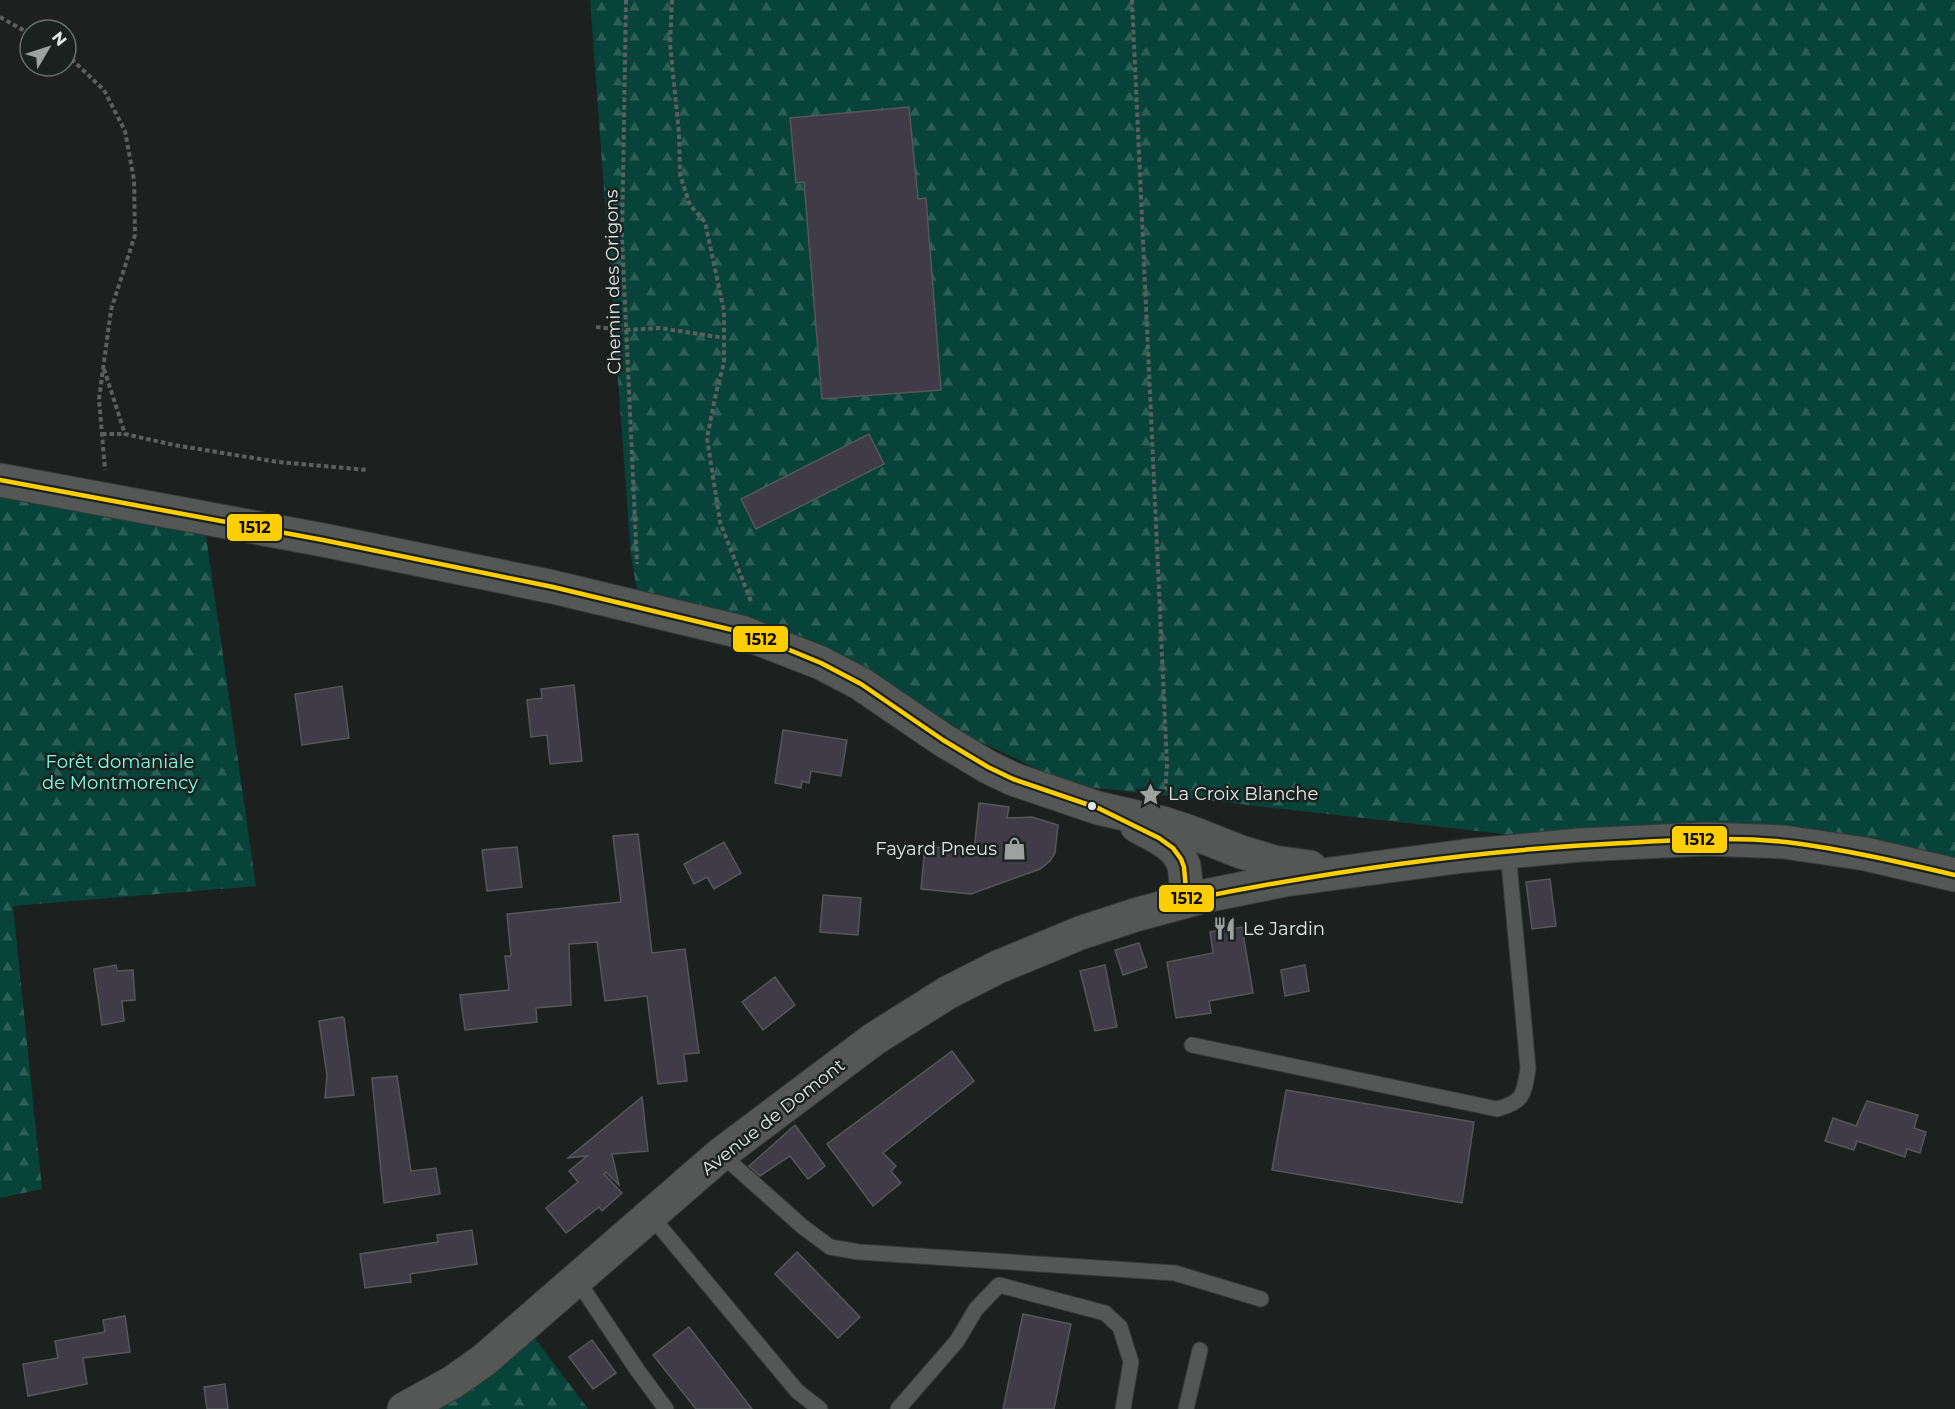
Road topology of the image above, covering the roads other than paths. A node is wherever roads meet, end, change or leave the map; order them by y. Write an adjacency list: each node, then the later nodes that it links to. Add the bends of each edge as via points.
1 (0, 480): 2 (main road, via 323,540 741,632 821,663 861,684 988,767)
2 (1098, 807): 3 (main road); 7 (main road, via 1173,848)
3 (1204, 837): 5 (main road, via 1274,862); 7 (main road, via 1220,853 1224,875 1218,887)
4 (1508, 852): 5 (main road); 6 (main road, via 1706,839 1784,842 1866,854); 8 (lane, via 1528,1068 1524,1093 1512,1105 1497,1109)
5 (1368, 869): 7 (main road, Avenue de Domont)
6 (1955, 875)
7 (1195, 898): 9 (main road, Avenue de Domont, via 1080,933 947,993 874,1039)
8 (1192, 1045)
9 (721, 1154): 10 (main road, Avenue de Domont); 12 (lane, via 830,1247 1175,1273)
10 (651, 1216): 11 (main road, Avenue de Domont); 16 (lane, via 797,1391)
11 (577, 1280): 14 (main road, Avenue de Domont, via 484,1360); 15 (lane)
12 (1261, 1299)
13 (1200, 1350): 19 (lane)
14 (404, 1409)
15 (666, 1409)
16 (820, 1409)
17 (898, 1409): 18 (lane, via 957,1341 976,1309 999,1286 1105,1313 1120,1327 1131,1362)
18 (1123, 1409)
19 (1186, 1409)

